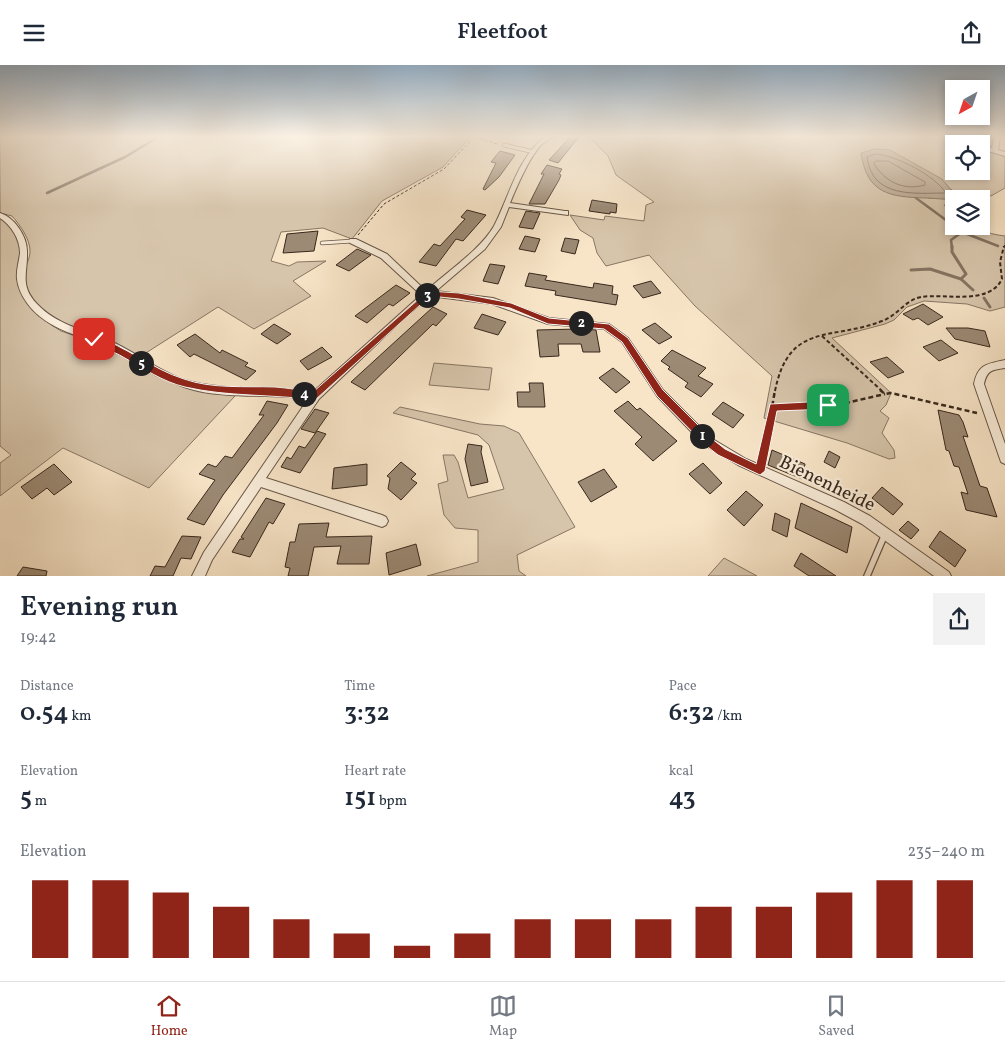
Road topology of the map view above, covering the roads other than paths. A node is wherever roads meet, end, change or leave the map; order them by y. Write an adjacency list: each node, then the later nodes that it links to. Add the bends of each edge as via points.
1 (529, 160): 2 (street)
2 (507, 205): 3 (street); 7 (street, via 497,227 482,247)
3 (565, 213)
4 (0, 215): 9 (street, via 14,226 24,244 21,277 26,295 57,325 108,344 184,383)
5 (353, 241): 6 (lane); 7 (street, via 384,256)
6 (322, 243)
7 (428, 294): 9 (street); 13 (street, Bienenheide, via 493,301 548,321 606,326 625,340 660,393 707,441 760,471 840,506)
8 (1005, 365): 10 (street, via 989,367 981,374 979,384)
9 (315, 396): 11 (street)
10 (1005, 459)
11 (259, 481): 12 (street); 14 (street)
12 (382, 521)
13 (885, 534): 15 (lane, Bienenheide); 16 (street, Bienenheide)
14 (198, 576)
15 (866, 576)
16 (945, 576)

